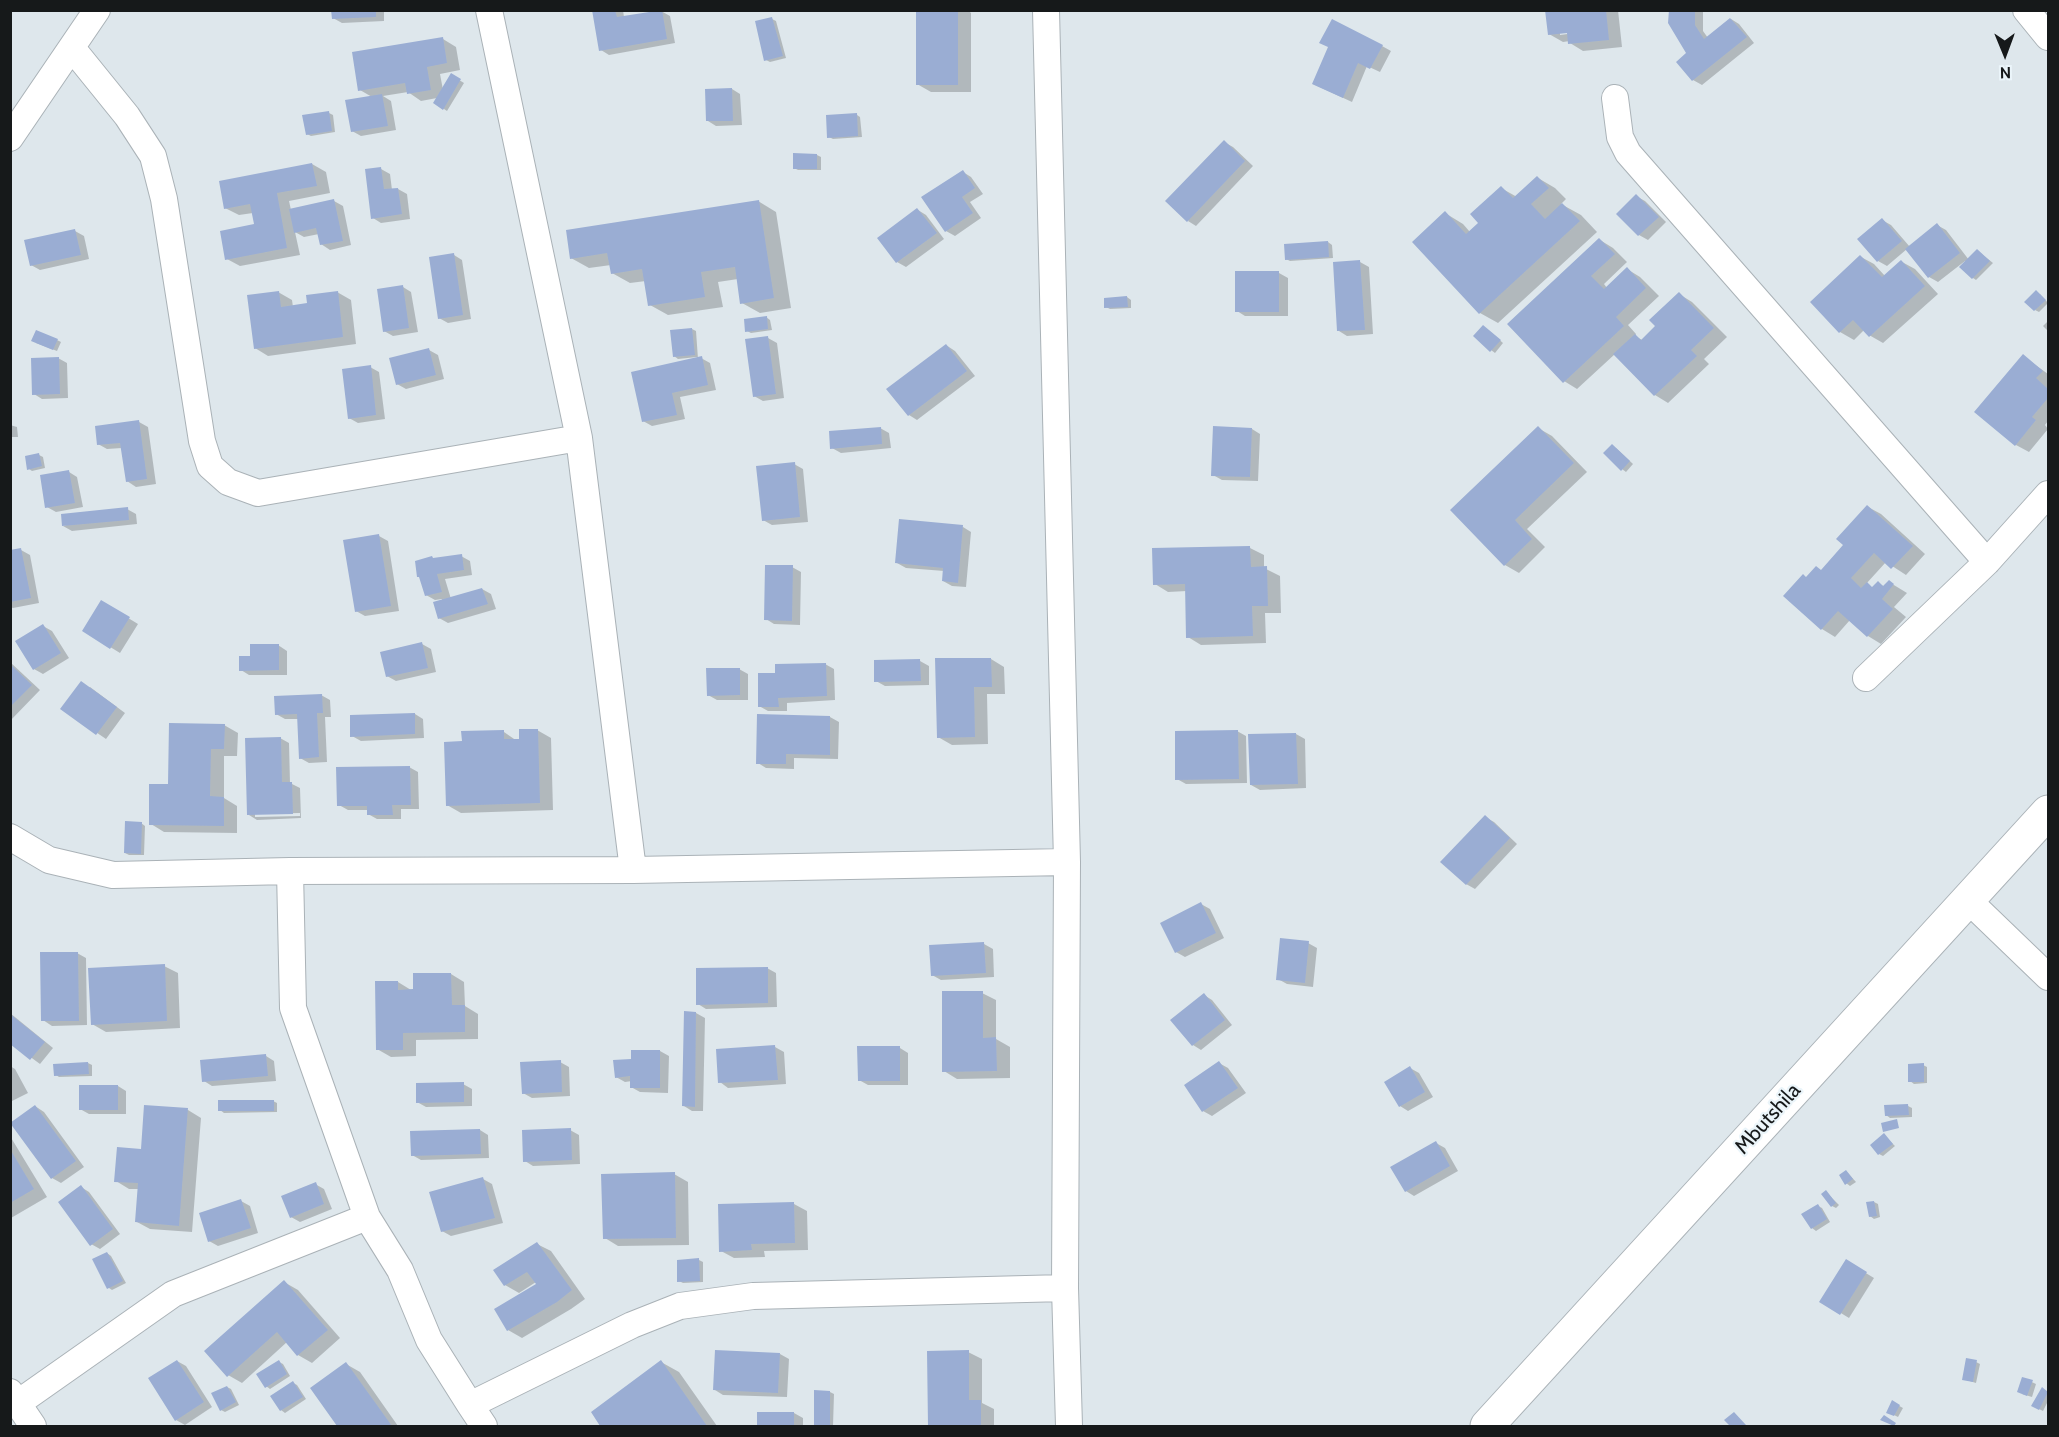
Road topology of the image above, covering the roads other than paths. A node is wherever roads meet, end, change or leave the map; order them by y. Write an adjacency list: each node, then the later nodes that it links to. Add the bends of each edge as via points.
1 (97, 10): 6 (street)
2 (489, 10): 9 (street)
3 (1046, 10): 15 (street)
4 (2026, 10): 5 (street)
5 (2049, 37)
6 (72, 48): 8 (street); 9 (street, via 127,116 153,156 164,199 202,441 210,466 228,482 258,493)
7 (1615, 98): 11 (street, via 1620,137 1628,153)
8 (10, 138)
9 (579, 438): 16 (street)
10 (2049, 494): 11 (street)
11 (1987, 562): 12 (street)
12 (1866, 678)
13 (2049, 812): 18 (street, Mbutshila)
14 (10, 837): 17 (street, via 49,860 113,875)
15 (1067, 862): 16 (street); 21 (street)
16 (633, 870): 17 (street)
17 (290, 871): 20 (street, via 293,1008)
18 (1968, 900): 19 (street); 27 (street, Mbutshila)
19 (2049, 977)
20 (367, 1217): 22 (street, via 173,1294); 23 (street, via 400,1270 429,1340)
21 (1065, 1288): 23 (street, via 753,1296 680,1306 632,1325); 26 (street)
22 (14, 1397): 24 (street)
23 (470, 1405): 25 (street)
24 (33, 1426)
25 (484, 1426)
26 (1069, 1426)
27 (1487, 1426)

